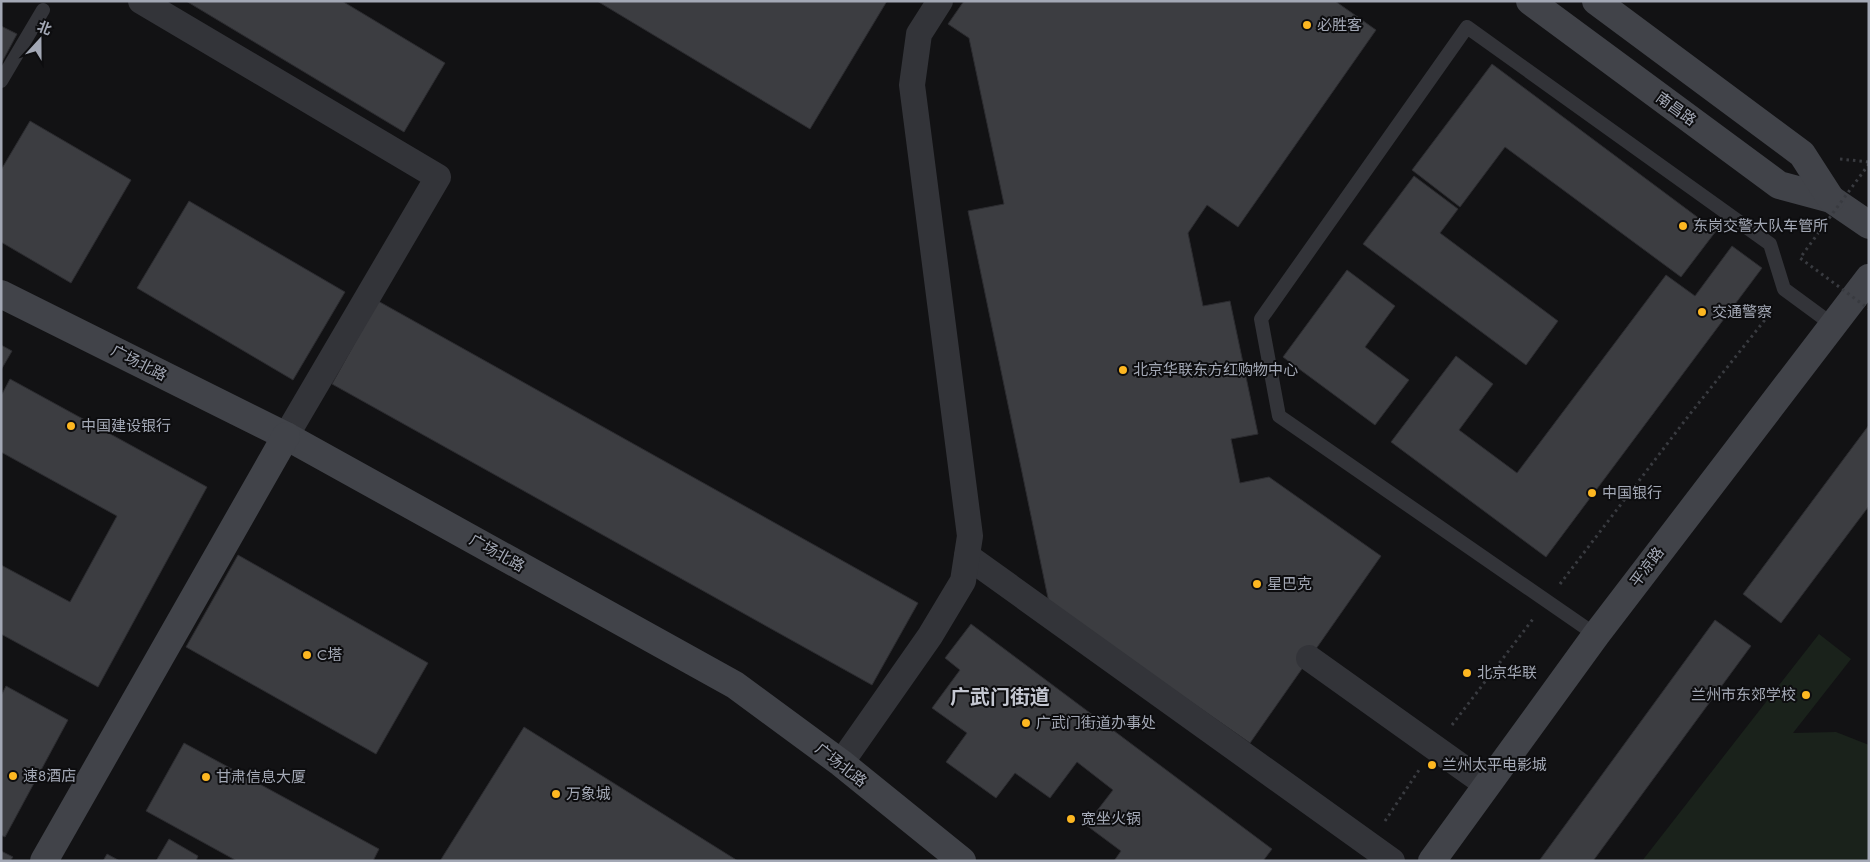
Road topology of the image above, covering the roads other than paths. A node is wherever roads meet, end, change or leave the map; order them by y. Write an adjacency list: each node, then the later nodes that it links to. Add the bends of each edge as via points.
1 (141, 1): 12 (street, via 438,177)
2 (940, 1): 13 (street, via 919,34 912,85 970,536)
3 (1530, 1): 7 (street, 南昌路, via 1780,185)
4 (1596, 1): 7 (street, 南昌路, via 1802,154)
5 (43, 10): 6 (lane)
6 (1, 82)
7 (1832, 199): 8 (street, 南昌路)
8 (1869, 225)
9 (1869, 278): 11 (street, 平凉路)
10 (1, 294): 12 (street, 广场北路)
11 (1833, 324): 14 (street, 平凉路); 14 (lane, via 1784,289 1770,244 1467,27 1261,319 1279,416)
12 (286, 436): 16 (street, 广场北路, via 734,685); 18 (street)
13 (967, 556): 16 (street, via 963,581 930,636); 20 (street)
14 (1596, 635): 17 (street, 平凉路)
15 (1310, 658): 17 (street)
16 (841, 763): 19 (street, 广场北路)
17 (1487, 785): 21 (street, 平凉路)
18 (44, 861)
19 (962, 861)
20 (1392, 861)
21 (1432, 861)

